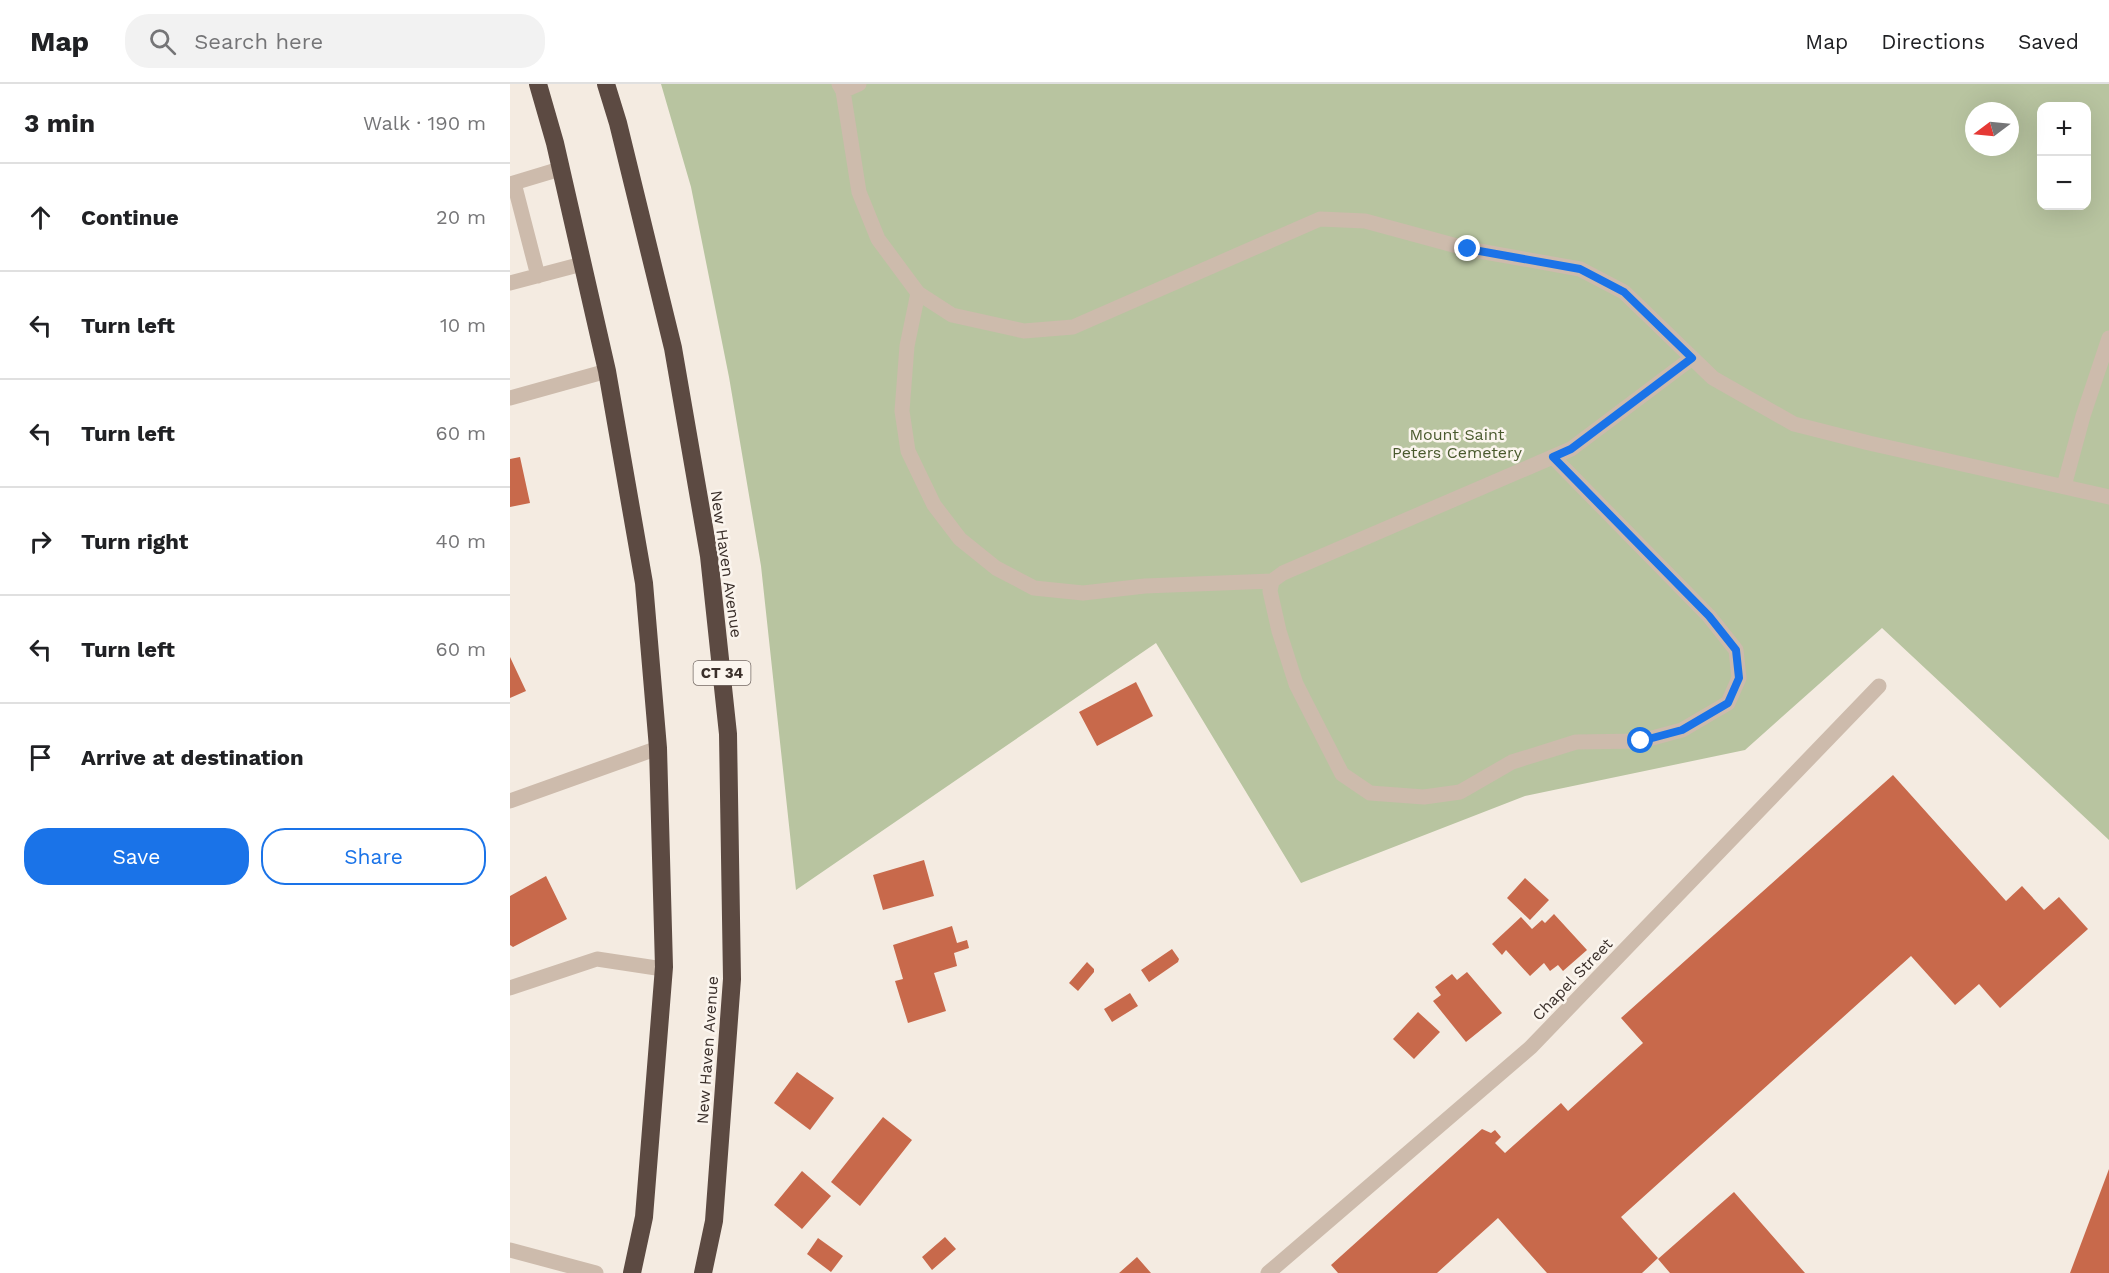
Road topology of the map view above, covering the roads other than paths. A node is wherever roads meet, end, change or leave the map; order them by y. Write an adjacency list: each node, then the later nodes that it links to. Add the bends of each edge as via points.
1 (537, 84): 5 (highway)
2 (606, 84): 28 (highway, New Haven Avenue / CT 34, via 673,348 709,556 728,734 732,979 714,1221)
3 (859, 84): 4 (street)
4 (841, 88): 10 (street, via 859,192 879,239)
5 (560, 169): 6 (street); 7 (highway)
6 (512, 184): 8 (street)
7 (582, 264): 8 (street); 13 (highway)
8 (538, 276): 9 (street)
9 (510, 283)
10 (918, 293): 12 (street, via 952,315 1024,331 1073,327 1320,219 1365,221 1468,249 1580,269 1624,292); 18 (street, via 907,346 902,411 908,451 934,505 960,539 996,568 1034,588 1083,593 1145,586)
11 (2109, 338): 16 (street)
12 (1692, 358): 15 (street, via 1571,449); 16 (street, via 1713,378 1794,424)
13 (607, 371): 14 (street); 20 (highway, via 644,584)
14 (510, 398)
15 (1553, 457): 18 (street); 18 (street, via 1709,616 1736,650 1739,678 1728,703 1682,730 1641,741 1576,742 1512,762 1460,792 1424,797 1370,793 1342,774 1296,684 1279,631 1270,591)
16 (2064, 486): 17 (street)
17 (2109, 497)
18 (1272, 581)
19 (1879, 686): 29 (street, Chapel Street, via 1532,1047)
20 (658, 748): 21 (street); 22 (highway)
21 (510, 801)
22 (663, 969): 23 (street, via 597,959); 27 (highway, via 644,1217)
23 (510, 988)
24 (510, 1250): 25 (street)
25 (560, 1269): 26 (street)
26 (596, 1273)
27 (632, 1273)
28 (703, 1273)
29 (1268, 1273)

